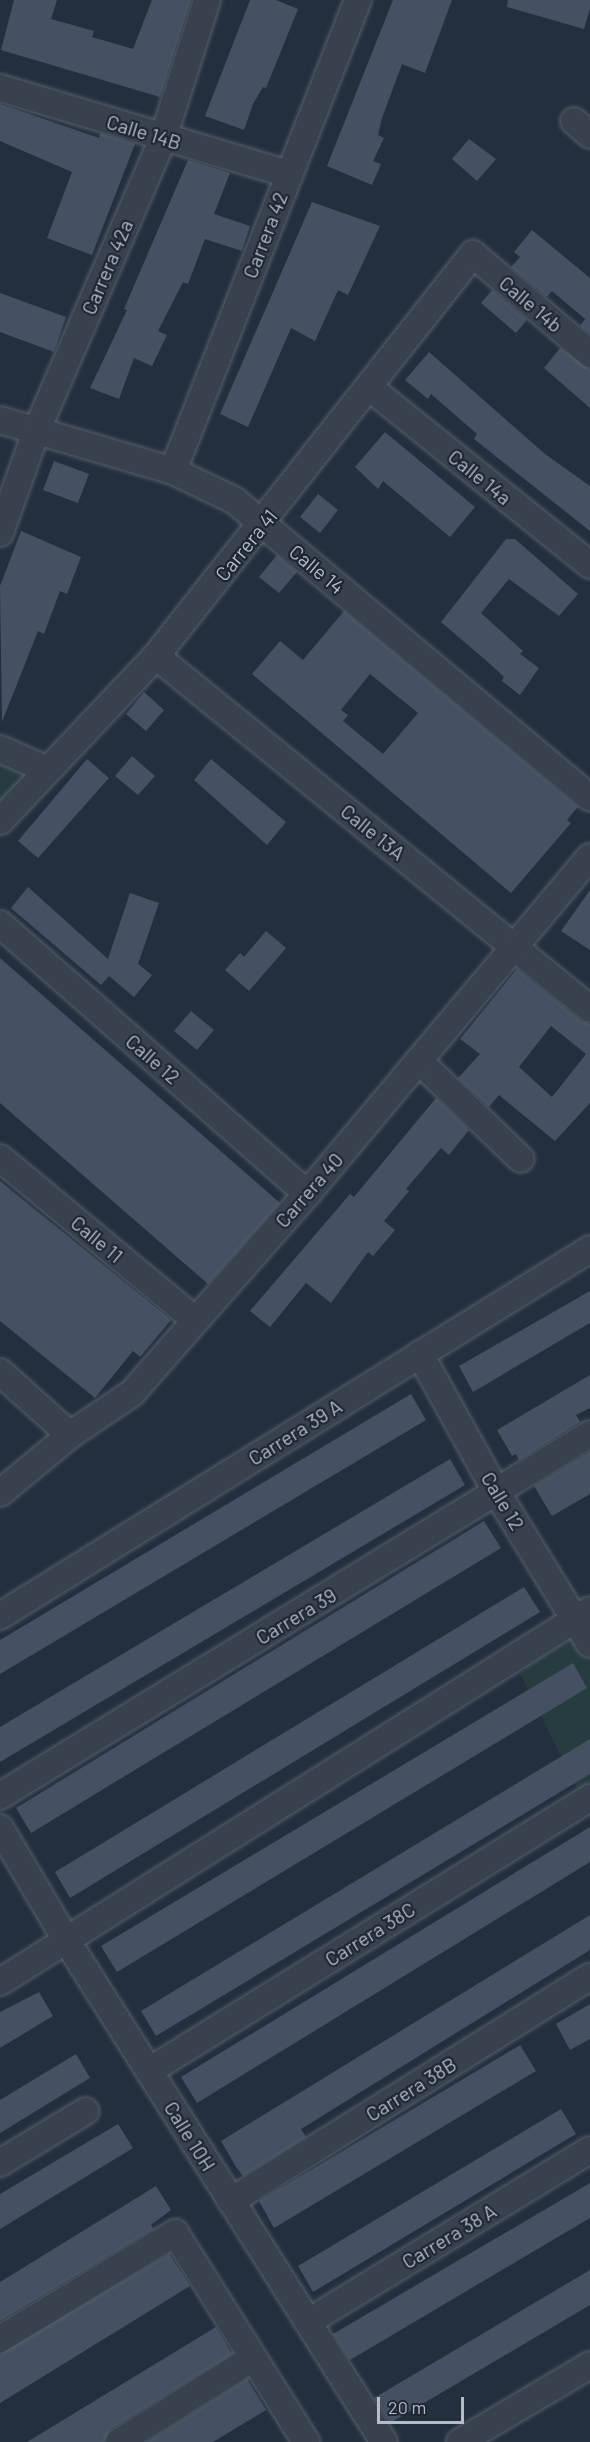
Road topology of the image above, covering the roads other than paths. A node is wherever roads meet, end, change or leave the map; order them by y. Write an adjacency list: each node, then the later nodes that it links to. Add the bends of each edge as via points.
1 (207, 0): 4 (street, Carrera 42a)
2 (358, 0): 5 (street, Carrera 42)
3 (0, 88): 4 (street, Calle 14B)
4 (163, 138): 5 (street, Calle 14B); 10 (street, Carrera 42a)
5 (289, 174): 11 (street, Carrera 42)
6 (473, 254): 7 (street, Calle 14b); 8 (street, Carrera 41)
7 (590, 354)
8 (370, 388): 12 (street, Carrera 41); 14 (street, Calle 14a)
9 (0, 420): 10 (street, Calle 14)
10 (36, 432): 11 (street, Calle 14); 13 (street, Carrera 42a)
11 (173, 471): 12 (street, Calle 14, via 234,500)
12 (264, 523): 15 (street, Carrera 41); 18 (street, Calle 14)
13 (0, 533)
14 (590, 565)
15 (156, 656): 17 (street, Carrera 41); 22 (street, Calle 13A)
16 (0, 749): 17 (street)
17 (48, 770): 19 (street, Carrera 41)
18 (590, 798)
19 (0, 821)
20 (590, 857): 22 (street, Carrera 40)
21 (0, 924): 27 (street, Calle 12)
22 (514, 947): 23 (street, Calle 13A); 24 (street, Carrera 40)
23 (590, 1009)
24 (419, 1061): 26 (street); 27 (street, Carrera 40)
25 (0, 1158): 29 (street, Calle 11)
26 (521, 1159)
27 (307, 1194): 29 (street, Carrera 40)
28 (590, 1249): 30 (street, Carrera 39 A)
29 (194, 1319): 33 (street, Carrera 40, via 132,1394)
30 (420, 1354): 35 (street, Calle 12); 37 (street, Carrera 39 A)
31 (0, 1372): 33 (street)
32 (590, 1434): 35 (street, Carrera 39)
33 (70, 1435): 34 (street, Carrera 40)
34 (0, 1493)
35 (497, 1493): 36 (street, Calle 12); 39 (street, Carrera 39)
36 (582, 1614): 38 (street, Calle 12); 42 (street)
37 (0, 1616)
38 (590, 1644)
39 (0, 1796)
40 (590, 1798): 45 (street, Carrera 38C)
41 (0, 1828): 42 (street, Calle 10H)
42 (65, 1938): 44 (street); 45 (street, Calle 10H)
43 (590, 1977): 49 (street, Carrera 38B)
44 (0, 1982)
45 (149, 2071): 49 (street, Calle 10H)
46 (86, 2112): 48 (street)
47 (590, 2150): 50 (street, Carrera 38 A)
48 (0, 2163)
49 (231, 2201): 50 (street, Calle 10H)
50 (308, 2322): 56 (street, Calle 10H)
51 (0, 2338): 52 (street, via 175,2233)
52 (254, 2358): 54 (street); 55 (street)
53 (590, 2365): 57 (street)
54 (119, 2442)
55 (306, 2442)
56 (384, 2442)
57 (460, 2442)

